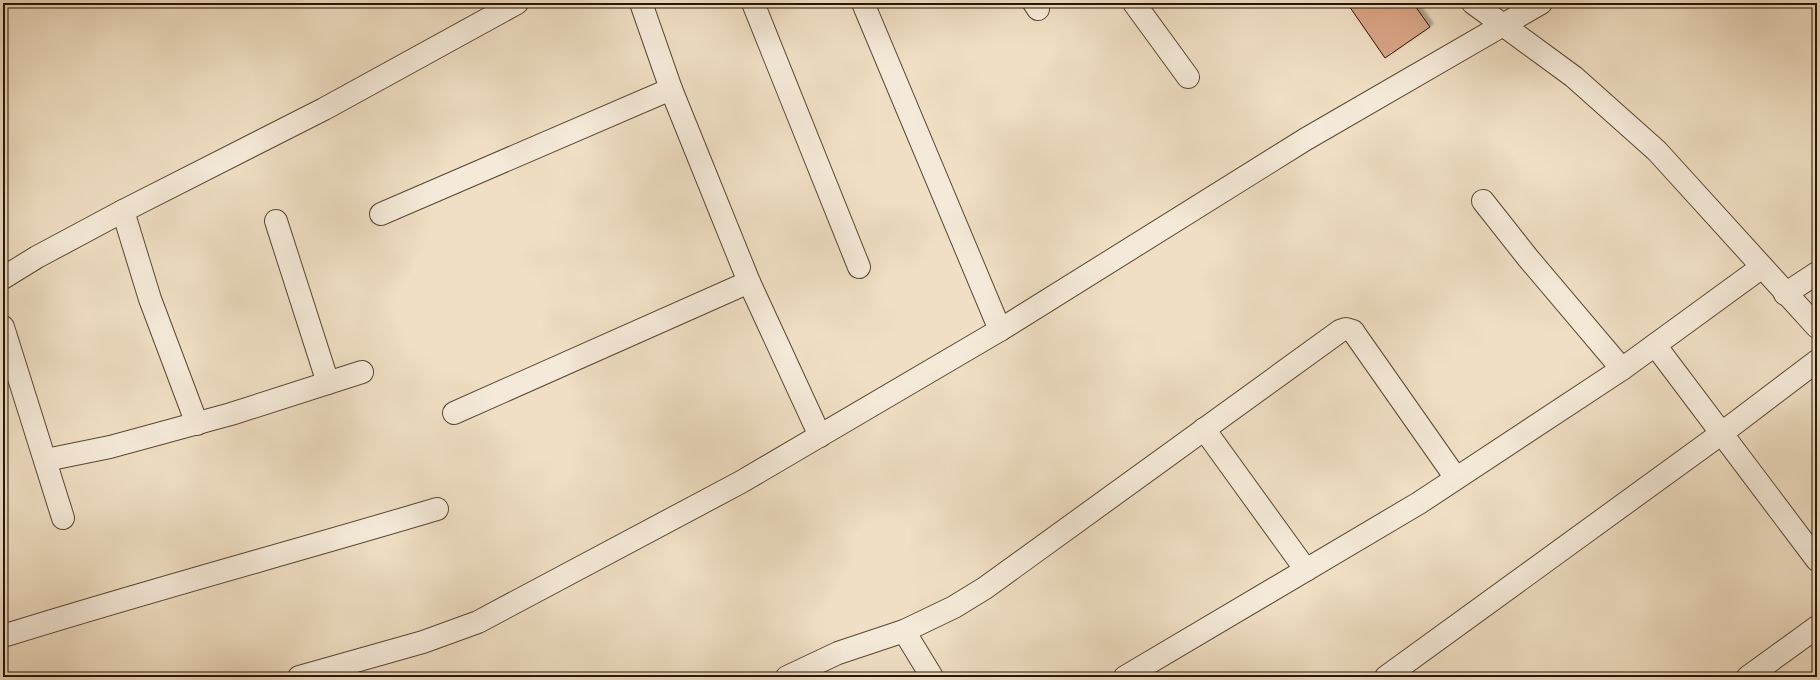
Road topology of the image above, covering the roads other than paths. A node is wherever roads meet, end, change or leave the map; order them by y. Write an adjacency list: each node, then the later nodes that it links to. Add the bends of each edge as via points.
1 (517, 3): 12 (street, via 324,109)
2 (641, 3): 10 (street)
3 (753, 3): 15 (street)
4 (863, 3): 23 (street)
5 (1134, 3): 9 (street)
6 (1473, 3): 8 (street)
7 (1541, 3): 8 (street)
8 (1503, 25): 16 (street, via 1574,77 1657,151); 23 (street, via 1306,140)
9 (1188, 77)
10 (671, 89): 13 (street); 19 (street)
11 (1483, 201): 26 (street)
12 (123, 211): 18 (street); 30 (street, via 150,299)
13 (381, 214)
14 (276, 221): 28 (street)
15 (858, 267)
16 (1762, 267): 20 (street); 24 (street)
17 (1817, 273): 20 (street)
18 (3, 278)
19 (749, 282): 29 (street); 33 (street)
20 (1785, 294): 22 (street)
21 (3, 327): 34 (street)
22 (1817, 327)
23 (1000, 330): 33 (street)
24 (1655, 345): 26 (street); 32 (street)
25 (1817, 361): 32 (street)
26 (1622, 369): 35 (street)
27 (362, 372): 28 (street)
28 (328, 383): 30 (street)
29 (454, 413)
30 (197, 424): 34 (street, via 110,447)
31 (1204, 429): 35 (street, via 1340,331 1352,330); 39 (street); 41 (street, via 985,588 954,607)
32 (1722, 433): 38 (street); 47 (street)
33 (820, 436): 43 (street, via 741,482 478,622 423,642)
34 (46, 460): 37 (street)
35 (1456, 478): 39 (street)
36 (437, 509): 42 (street)
37 (63, 518)
38 (1817, 560)
39 (1306, 570): 46 (street)
40 (1817, 627): 48 (street)
41 (904, 631): 44 (street, via 838,653); 45 (street)
42 (3, 636)
43 (299, 677)
44 (787, 677)
45 (932, 677)
46 (1125, 677)
47 (1386, 677)
48 (1748, 677)

